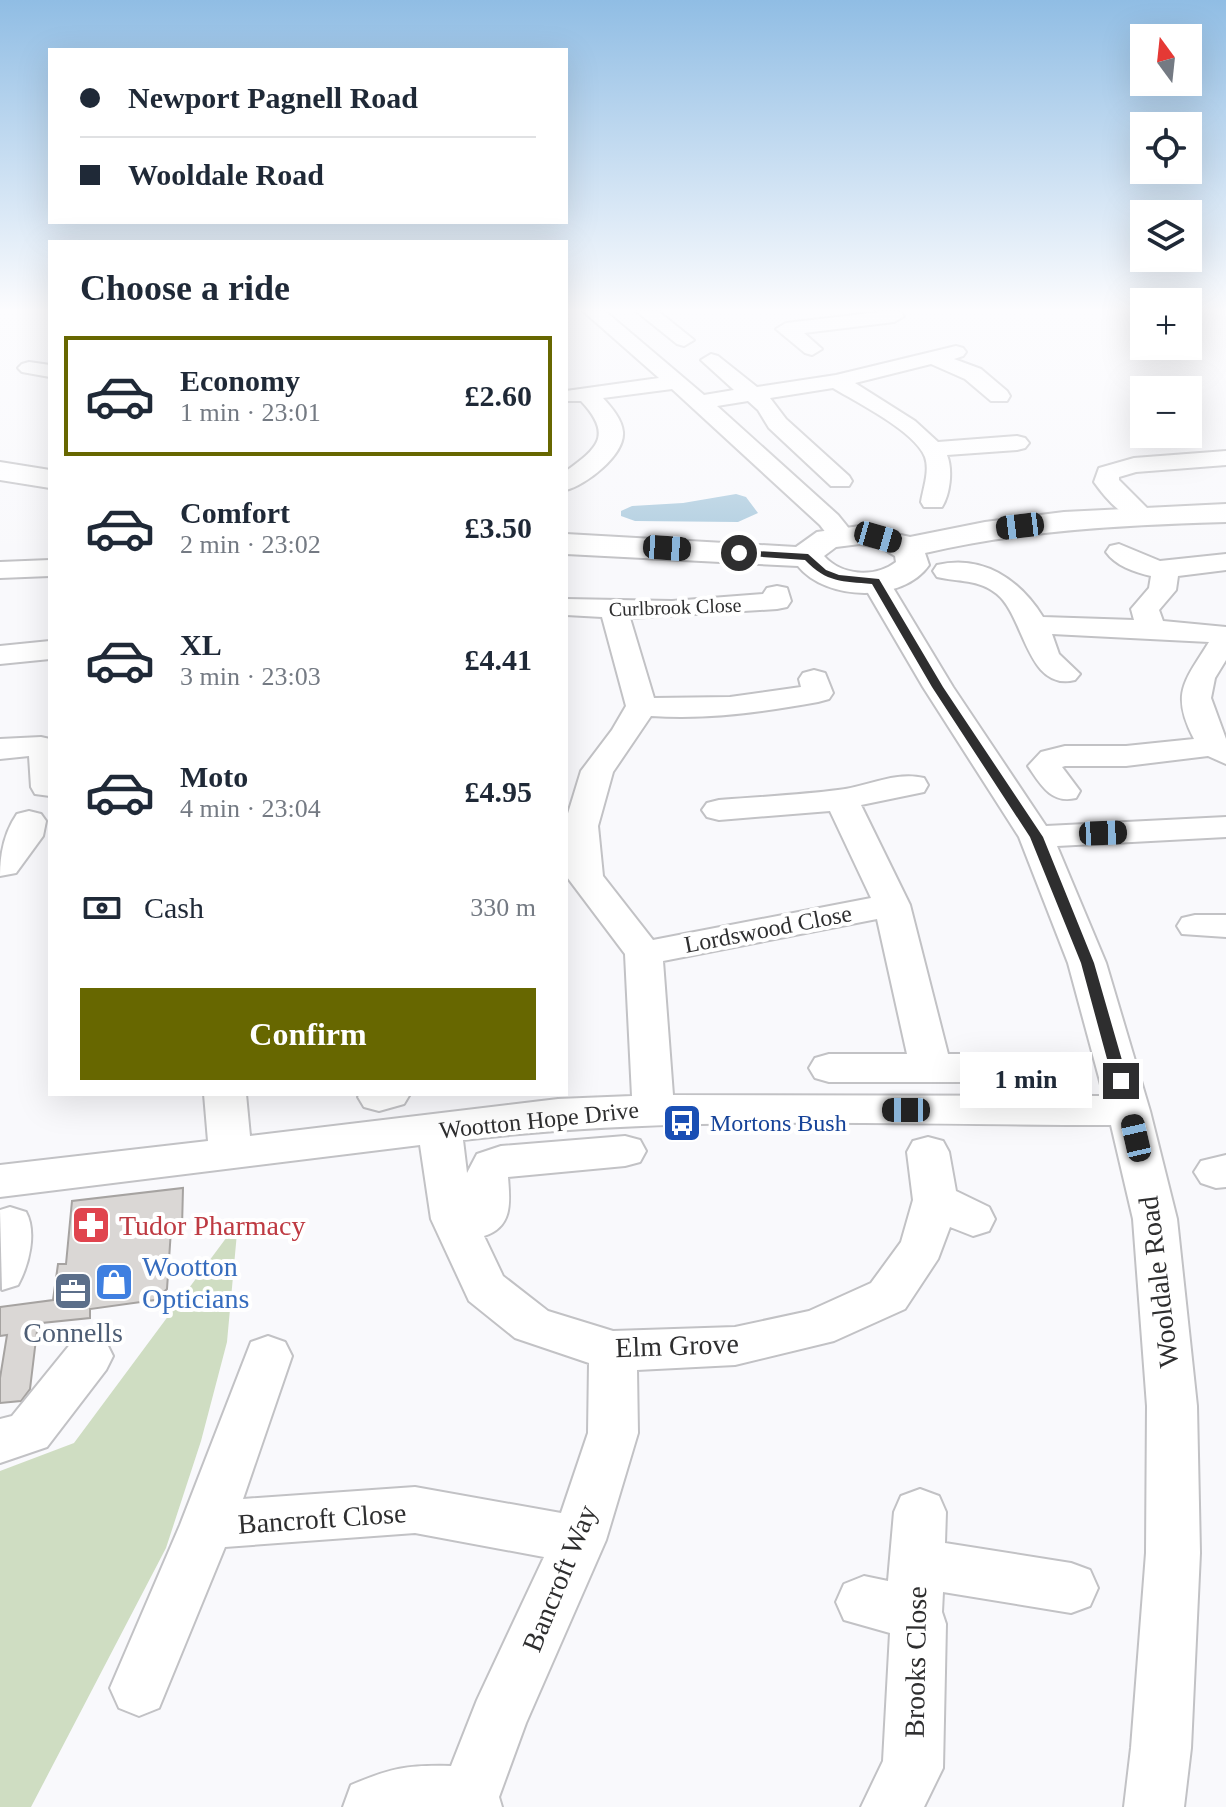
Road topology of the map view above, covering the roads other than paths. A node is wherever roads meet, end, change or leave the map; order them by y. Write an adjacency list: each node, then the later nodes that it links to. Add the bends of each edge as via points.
1 (692, 395): 6 (street)
2 (744, 395): 6 (street)
3 (755, 395): 12 (street)
4 (861, 395): 8 (street)
5 (576, 396): 13 (street, via 603,410 613,432 601,458)
6 (699, 402): 17 (street)
7 (1000, 440): 8 (street)
8 (932, 449): 14 (street, via 939,469)
9 (1216, 463): 16 (street, via 1134,465 1108,473 1106,482)
10 (0, 471): 11 (main road)
11 (48, 479)
12 (840, 481)
13 (568, 482)
14 (933, 502)
15 (1226, 513): 16 (main road)
16 (1141, 515): 19 (main road, via 977,531)
17 (842, 536): 19 (main road, via 878,537); 20 (main road, via 817,543)
18 (568, 545): 20 (main road)
19 (906, 548): 27 (main road, via 913,556 906,573)
20 (808, 557): 27 (main road, via 838,578)
21 (1127, 558): 24 (street)
22 (1226, 562): 24 (street)
23 (48, 568): 25 (street)
24 (1176, 568): 32 (street, via 1145,609)
25 (0, 570)
26 (946, 571): 31 (street, via 991,577 1007,586)
27 (875, 581): 49 (street, Wooldale Road)
28 (777, 594): 30 (street, Curlbrook Close, via 777,601 749,604)
29 (568, 607): 30 (street, Curlbrook Close)
30 (615, 611): 38 (street, via 617,635)
31 (1033, 624): 32 (street); 36 (street, via 1045,657)
32 (1151, 629): 33 (street)
33 (1226, 637): 41 (street, via 1193,693 1200,720)
34 (48, 650): 35 (street)
35 (0, 655)
36 (1065, 674)
37 (826, 689): 38 (street, via 735,707)
38 (641, 706): 42 (street, via 626,733)
39 (45, 744): 40 (street); 44 (street)
40 (0, 749)
41 (1219, 750): 45 (street, via 1109,750 1052,759 1044,766)
42 (582, 769): 50 (street)
43 (912, 785): 46 (street)
44 (47, 787)
45 (1064, 791)
46 (839, 798): 47 (street); 51 (street)
47 (719, 810)
48 (1226, 827): 49 (street)
49 (1036, 837): 58 (street, Wooldale Road, via 1087,963)
50 (576, 878): 52 (street)
51 (892, 905): 52 (street, Lordswood Close); 55 (street)
52 (644, 953): 57 (street)
53 (829, 1068): 55 (street)
54 (976, 1068): 55 (street)
55 (931, 1069)
56 (225, 1096): 62 (street)
57 (653, 1109): 58 (street, Wootton Hope Drive); 59 (street, Wootton Hope Drive, via 558,1114)
58 (1129, 1111): 77 (street, Wooldale Road, via 1155,1219 1172,1406 1173,1553)
59 (443, 1129): 62 (street, Wootton Hope Drive); 64 (street, Elm Grove, via 441,1151)
60 (625, 1151): 64 (street, via 492,1165 486,1177 488,1211 479,1221)
61 (928, 1152): 66 (street, Elm Grove, via 954,1210 888,1296 817,1328 735,1346)
62 (230, 1153): 63 (street, Wootton Hope Drive)
63 (5, 1202): 65 (street)
64 (455, 1225): 66 (street, Elm Grove, via 485,1288 532,1325)
65 (11, 1271)
66 (613, 1351): 71 (street, Bancroft Way, via 613,1433)
67 (89, 1356): 69 (street, via 29,1432)
68 (268, 1356): 70 (street)
69 (0, 1441)
70 (207, 1525): 71 (street, Bancroft Close, via 415,1510); 73 (street)
71 (579, 1540): 74 (street, Bancroft Way, via 498,1720)
72 (1071, 1588): 76 (street, Brooks Close, via 904,1572 918,1624 913,1768)
73 (139, 1688)
74 (470, 1802): 75 (street, via 408,1795)
75 (373, 1807)
76 (891, 1807)
77 (1154, 1807)

